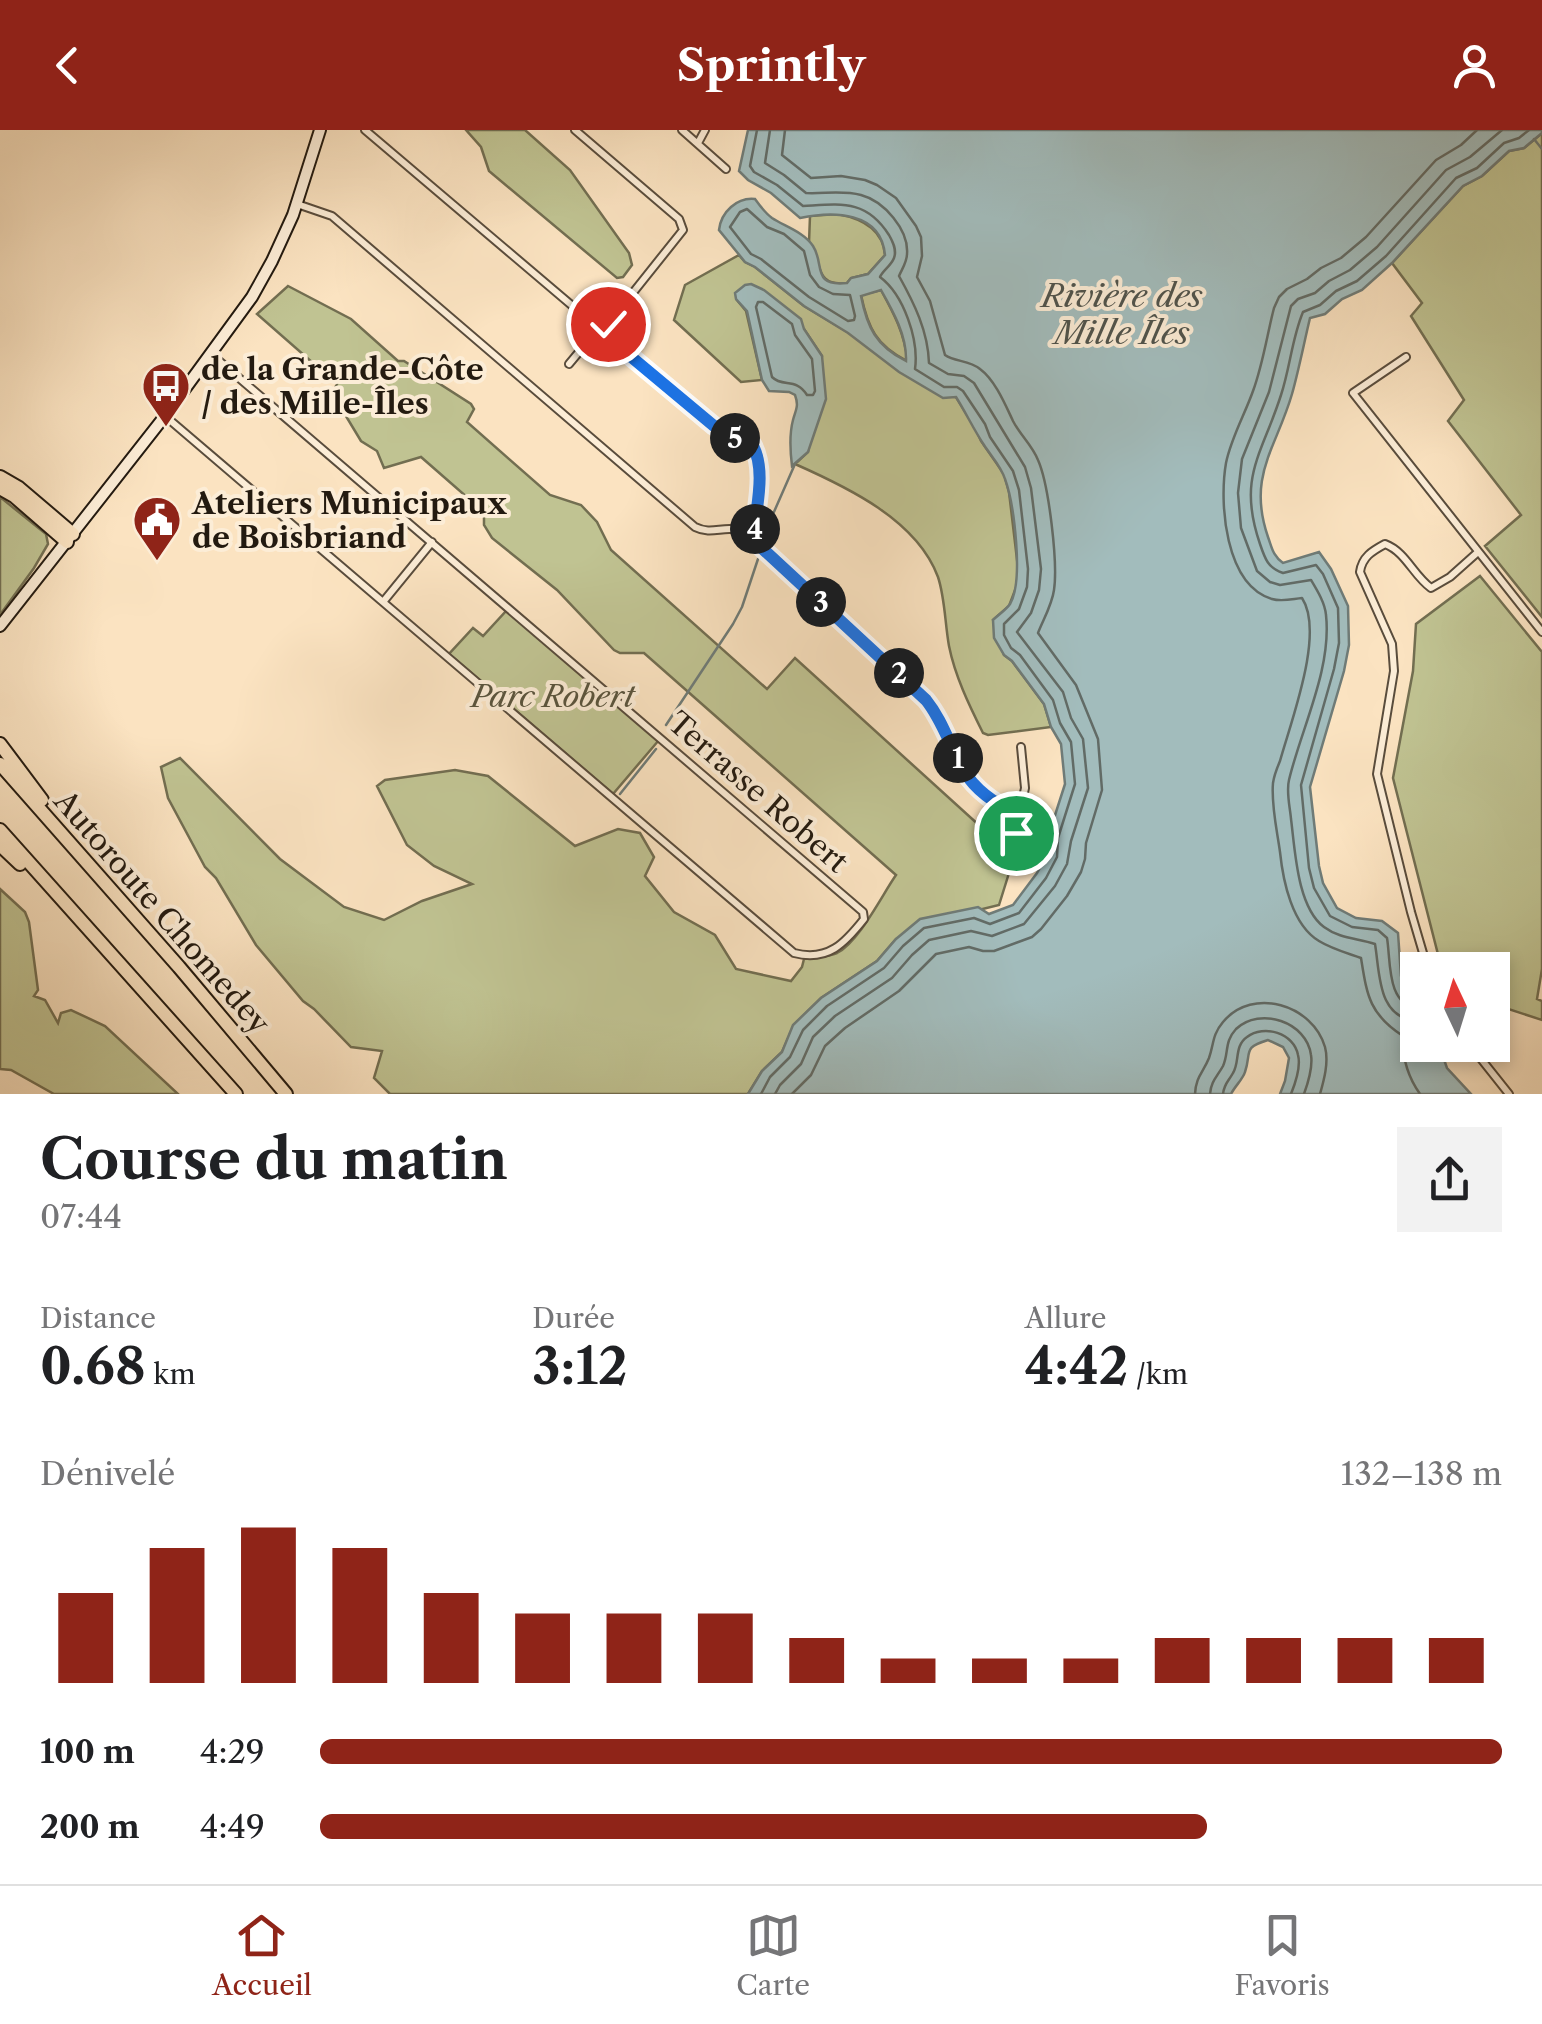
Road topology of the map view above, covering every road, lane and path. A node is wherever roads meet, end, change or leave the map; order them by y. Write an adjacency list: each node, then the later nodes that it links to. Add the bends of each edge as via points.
1 (320, 130): 8 (main road)
2 (365, 130): 9 (street)
3 (575, 130): 9 (street, via 684,228)
4 (682, 130): 6 (street)
5 (705, 130): 6 (street)
6 (698, 144): 7 (street)
7 (726, 169)
8 (297, 204): 10 (main road, via 257,288); 17 (street, via 332,216 694,528 732,528)
9 (599, 330): 12 (street); 17 (street, via 714,426 752,444 759,482)
10 (211, 354): 13 (main road); 18 (street, Terrasse Robert)
11 (1406, 356): 19 (street, via 1353,393)
12 (569, 364)
13 (165, 416): 16 (main road); 20 (street)
14 (0, 477): 16 (highway)
15 (0, 488): 16 (highway)
16 (70, 538): 21 (main road)
17 (751, 538): 26 (street, via 914,687 937,715 966,775)
18 (432, 542): 20 (street); 20 (street, Terrasse Robert, via 864,919 837,949 794,954)
19 (1478, 552): 22 (street); 32 (street, via 1431,588 1385,544 1372,550 1360,572 1392,644 1394,672 1377,774)
20 (384, 602)
21 (0, 626)
22 (1542, 632)
23 (0, 744): 30 (highway)
24 (1021, 746): 26 (street)
25 (0, 764): 30 (highway, Autoroute Chomedey)
26 (1020, 815): 29 (street)
27 (0, 830): 31 (highway)
28 (0, 845): 31 (highway)
29 (1012, 848)
30 (97, 874): 35 (highway, Autoroute Chomedey)
31 (70, 909): 34 (highway)
32 (1423, 952)
33 (1484, 1062): 36 (street)
34 (236, 1094)
35 (286, 1094)
36 (1509, 1094)

